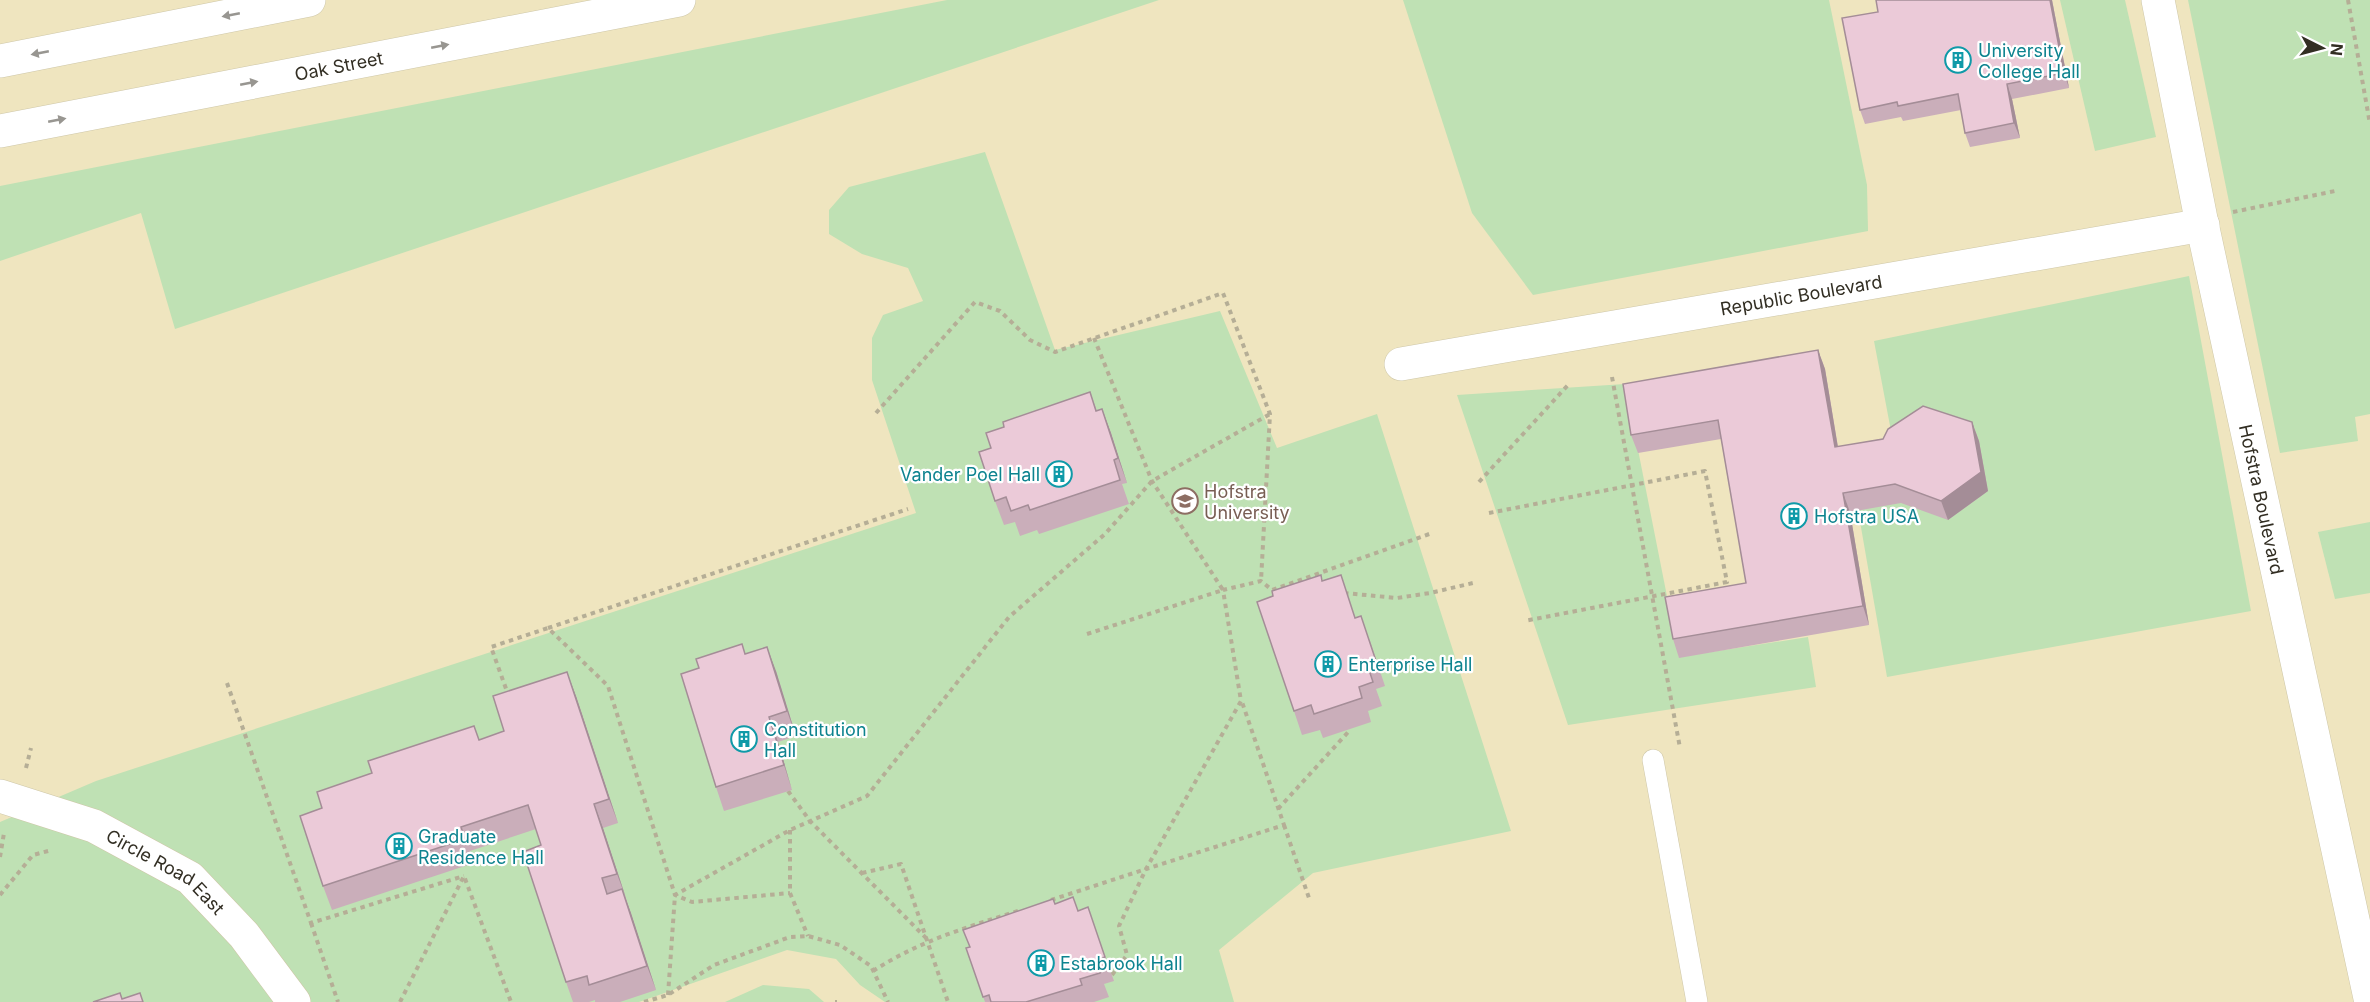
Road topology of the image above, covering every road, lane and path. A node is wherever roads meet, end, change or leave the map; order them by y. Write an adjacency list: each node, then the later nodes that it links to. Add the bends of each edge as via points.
1 (309, 0): 5 (street, one-way to 5)
2 (679, 0): 7 (street, Oak Street, one-way to 2)
3 (2158, 0): 9 (street, Hofstra Boulevard)
4 (2348, 0): 6 (path)
5 (0, 61)
6 (2370, 124)
7 (0, 131)
8 (2335, 191): 9 (path)
9 (2202, 222): 11 (street, Republic Boulevard); 64 (street, Hofstra Boulevard)
10 (1094, 338): 14 (path, via 1055,352 1030,340 1000,311 975,302); 15 (path, via 1223,293); 16 (path)
11 (1401, 364)
12 (1612, 376): 18 (path)
13 (1568, 385): 17 (path)
14 (876, 413)
15 (1270, 414): 16 (path); 23 (path)
16 (1152, 481): 26 (path); 43 (path, via 1106,534 1009,617 867,796)
17 (1479, 482)
18 (1632, 485): 20 (path); 28 (path); 28 (path, via 1706,471 1727,582)
19 (908, 509): 30 (path)
20 (1489, 513)
21 (1432, 533): 22 (path)
22 (1310, 577): 23 (path, via 1272,590); 25 (path)
23 (1261, 580): 26 (path)
24 (1473, 583): 27 (path, via 1397,597)
25 (1317, 584)
26 (1223, 590): 31 (path); 33 (path)
27 (1334, 591)
28 (1652, 596): 29 (path); 37 (path)
29 (1524, 621)
30 (548, 628): 34 (path, via 491,647); 54 (path, via 608,686)
31 (1087, 634)
32 (227, 683): 58 (path)
33 (1242, 701): 42 (path); 49 (path)
34 (512, 706)
35 (1350, 730): 42 (path)
36 (31, 748): 39 (path)
37 (1682, 755)
38 (1653, 760): 72 (lane)
39 (25, 769)
40 (788, 791): 43 (path)
41 (0, 796): 65 (street, Circle Road East, via 94,825 190,878 244,935)
42 (1278, 809): 44 (path)
43 (810, 821): 45 (path); 50 (path)
44 (1284, 825): 49 (path); 55 (path)
45 (790, 830): 52 (path); 54 (path)
46 (4, 833): 48 (path)
47 (56, 848): 53 (path, via 33,855)
48 (0, 857)
49 (1146, 869): 56 (path); 62 (path, via 1119,926 1127,955)
50 (861, 873): 60 (path); 60 (path, via 901,864)
51 (464, 876): 58 (path); 67 (path); 68 (path)
52 (790, 893): 54 (path, via 692,902); 59 (path)
53 (0, 895)
54 (675, 896): 63 (path)
55 (1309, 897)
56 (1048, 901)
57 (1026, 908): 60 (path)
58 (310, 923): 66 (path)
59 (808, 936): 61 (path, via 840,945); 63 (path, via 790,937 714,965)
60 (928, 940): 61 (path); 71 (path)
61 (873, 971): 70 (path)
62 (1112, 975)
63 (668, 995): 69 (path)
64 (2370, 998)
65 (294, 1002)
66 (338, 1002)
67 (400, 1002)
68 (511, 1002)
69 (644, 1002)
70 (888, 1002)
71 (948, 1002)
72 (1696, 1002)

